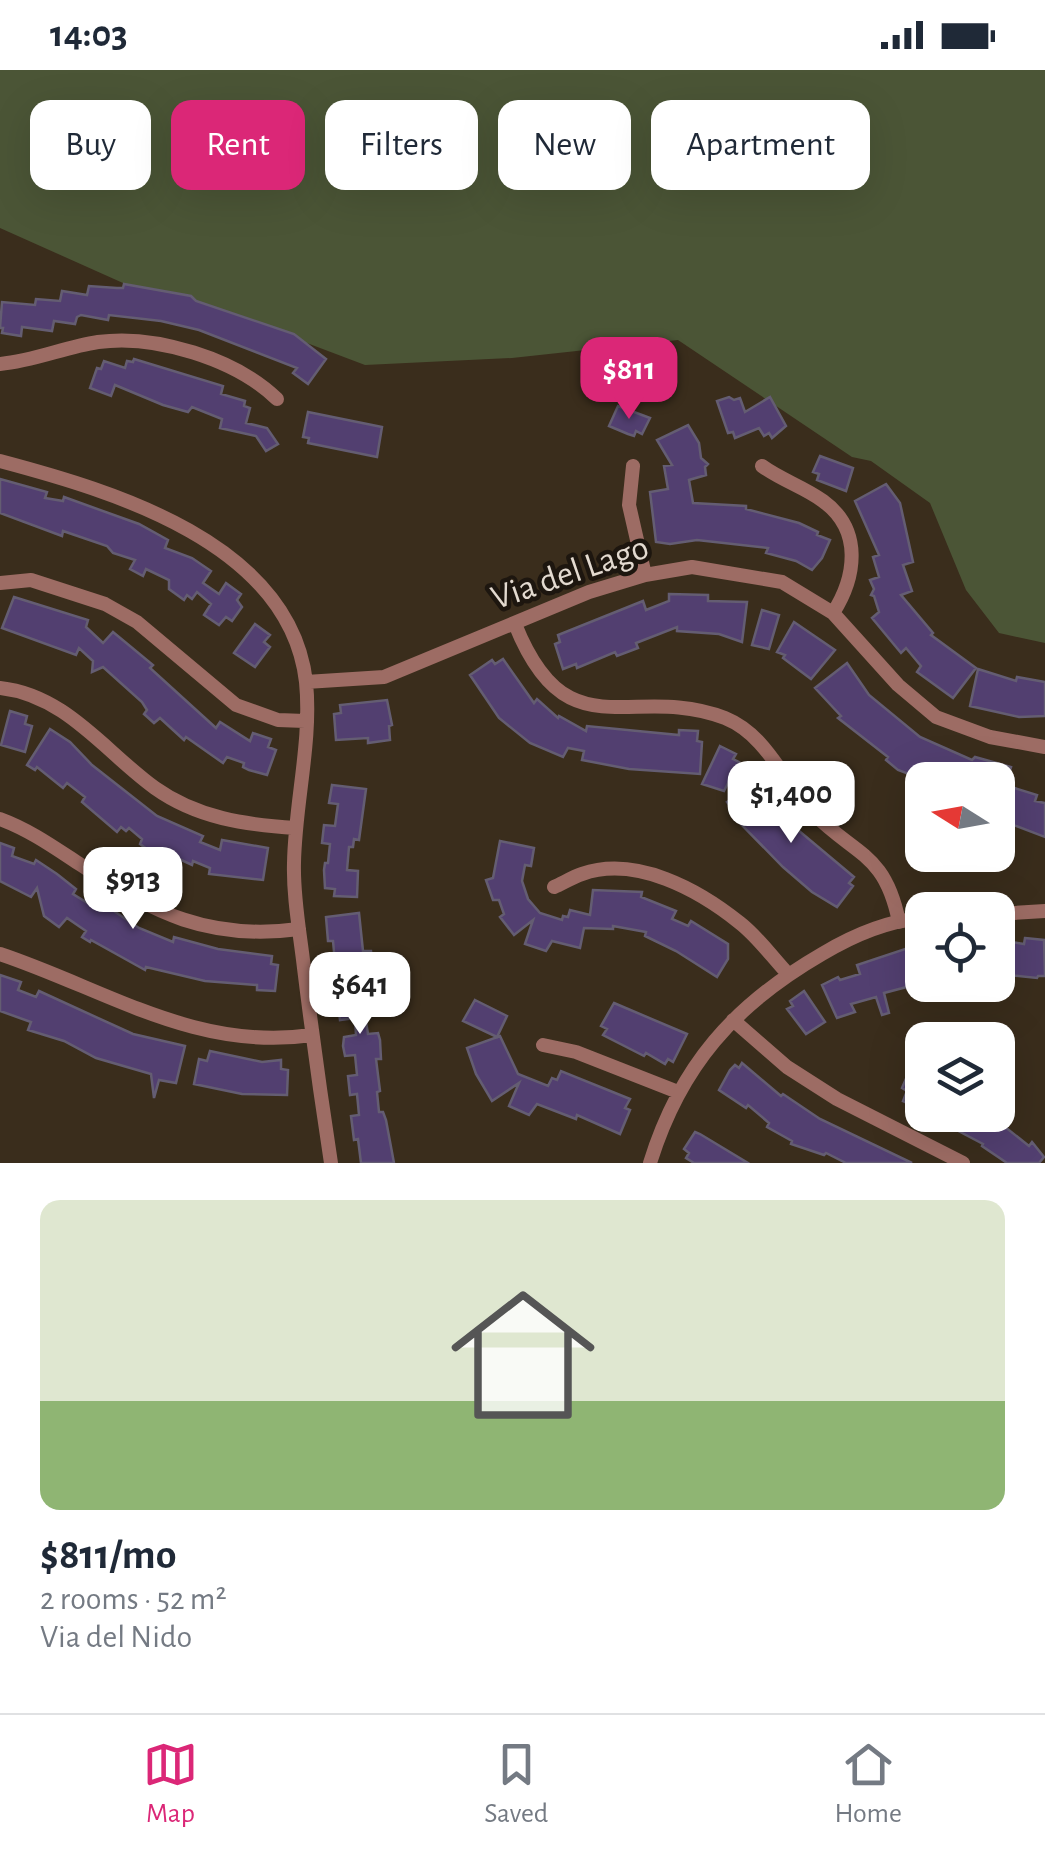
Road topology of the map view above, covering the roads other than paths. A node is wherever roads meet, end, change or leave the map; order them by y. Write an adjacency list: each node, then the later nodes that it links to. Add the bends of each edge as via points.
1 (0, 364): 2 (street, via 96,342 148,340 242,371)
2 (277, 399)
3 (0, 461): 10 (street, via 162,513 218,551 285,617)
4 (633, 466): 6 (street, via 629,505)
5 (762, 466): 8 (street, via 823,501 842,522 852,576)
6 (645, 575): 8 (street, Via del Lago, via 692,567 782,582); 9 (street, Via del Lago)
7 (0, 583): 12 (street, via 31,580 105,604 137,622 236,706)
8 (833, 613): 13 (street, Via del Lago, via 936,717)
9 (515, 624): 10 (street, Via del Lago, via 384,677); 20 (street, via 537,668 574,700 630,710 684,706 728,719 764,746 812,812 875,864 894,895)
10 (306, 682): 12 (street)
11 (0, 688): 15 (street, via 48,701 178,802 222,819)
12 (305, 721): 15 (street)
13 (1045, 747)
14 (0, 819): 21 (street, via 169,916 256,932)
15 (296, 828): 21 (street)
16 (554, 887): 23 (street, via 611,870 656,876 742,924)
17 (1045, 911): 18 (street)
18 (1015, 913)
19 (905, 921): 20 (street)
20 (899, 922): 23 (street, via 846,940)
21 (299, 929): 25 (street)
22 (0, 954): 25 (street, via 160,1020 246,1037)
23 (788, 974): 24 (street)
24 (732, 1020): 27 (street); 30 (street, via 836,1099)
25 (312, 1035): 28 (street)
26 (543, 1045): 27 (street)
27 (678, 1092): 29 (street)
28 (331, 1163)
29 (650, 1163)
30 (963, 1163)

